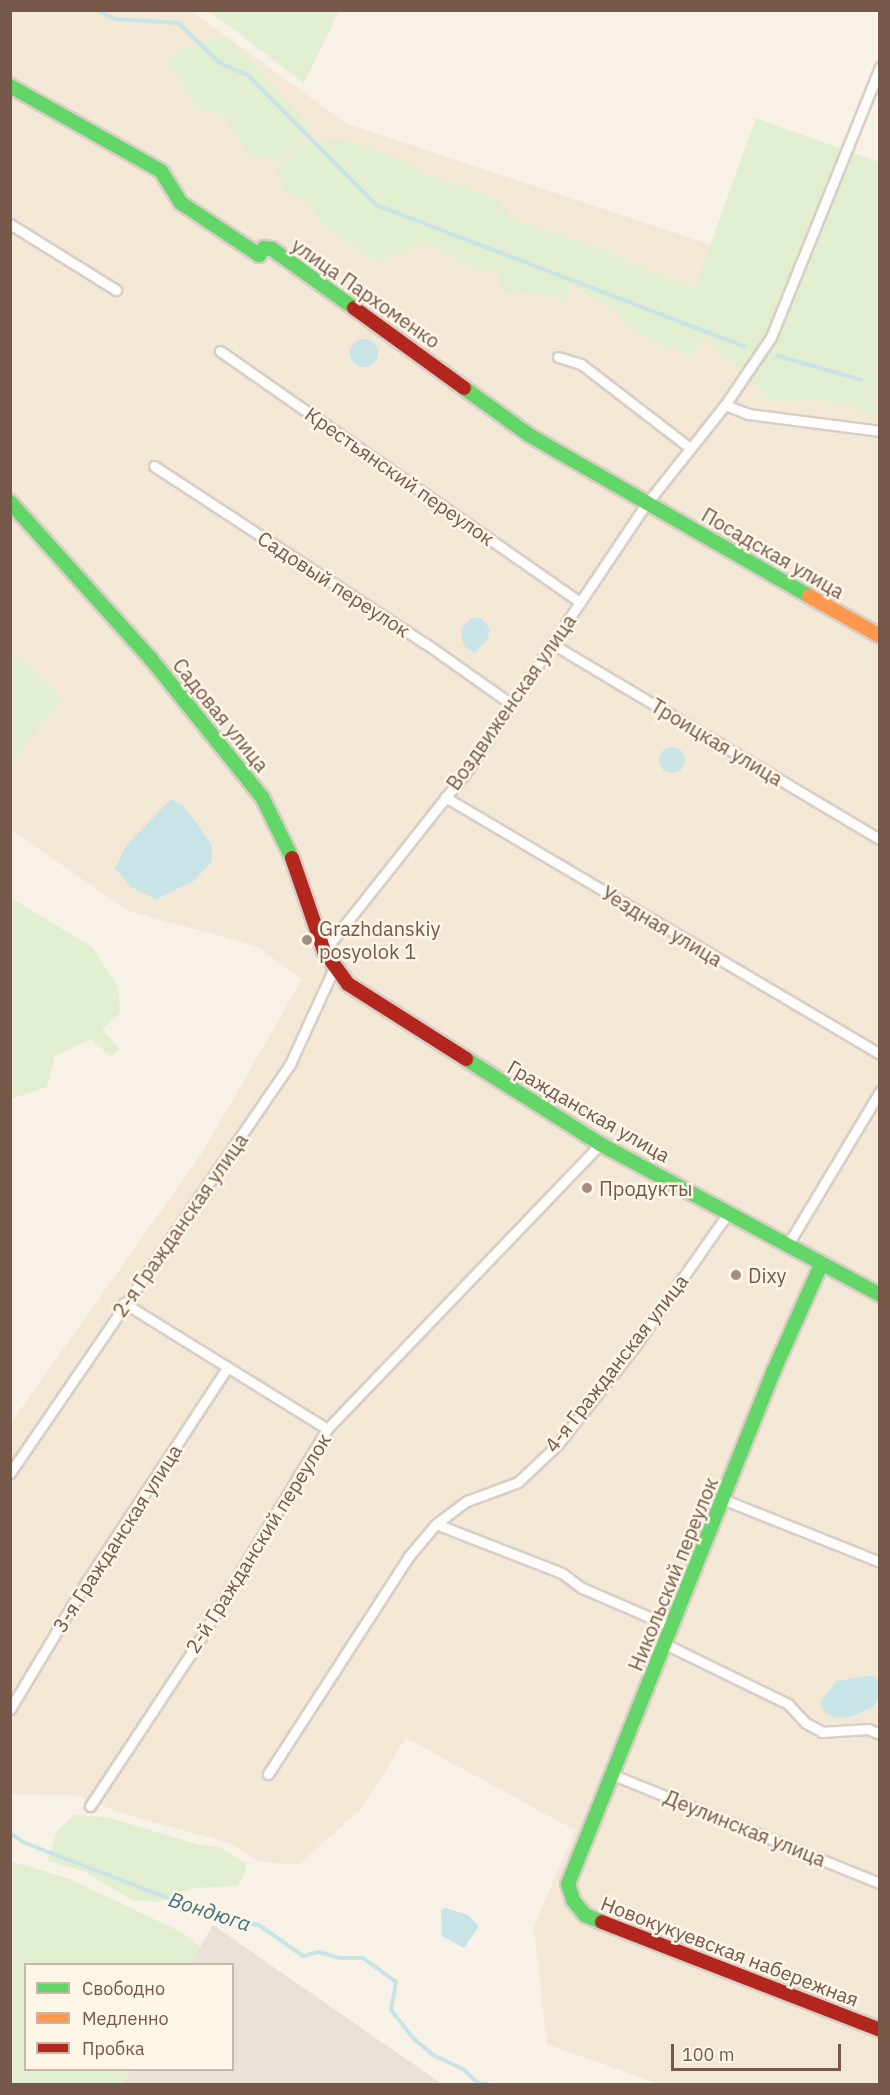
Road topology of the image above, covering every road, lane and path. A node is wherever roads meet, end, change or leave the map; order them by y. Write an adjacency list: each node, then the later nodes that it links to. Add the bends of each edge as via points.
1 (879, 67): 7 (street, Воздвиженская улица, via 771,338)
2 (10, 86): 12 (street, улица Пархоменко, via 161,171 181,203 259,255 264,248 272,249 529,435)
3 (10, 224): 4 (street)
4 (116, 290)
5 (220, 351): 13 (street, Крестьянский переулок)
6 (558, 357): 9 (street, via 580,364)
7 (725, 405): 8 (street, via 749,414); 9 (street, Воздвиженская улица)
8 (879, 431)
9 (690, 448): 12 (street, Воздвиженская улица)
10 (154, 466): 16 (street, Садовый переулок, via 425,643)
11 (10, 502): 19 (street, Садовая улица, via 151,659 262,797 293,860)
12 (647, 503): 13 (street, Воздвиженская улица); 14 (street, Посадская улица)
13 (580, 602): 15 (street, Воздвиженская улица)
14 (879, 636)
15 (554, 645): 16 (street, Воздвиженская улица); 18 (street, Троицкая улица)
16 (511, 704): 17 (street, Воздвиженская улица)
17 (445, 797): 19 (street, Воздвиженская улица); 22 (street, Уездная улица)
18 (879, 839)
19 (324, 951): 20 (street, Садовая улица)
20 (334, 968): 21 (street, Садовая улица); 29 (street, 2-я Гражданская улица, via 290,1064)
21 (348, 984): 24 (street, Гражданская улица)
22 (879, 1054)
23 (879, 1091): 26 (street)
24 (600, 1144): 25 (street, Гражданская улица); 31 (street, 2-й Гражданский переулок)
25 (729, 1212): 26 (street, Гражданская улица); 34 (street, 4-я Гражданская улица, via 635,1346 558,1444 518,1482 467,1501)
26 (788, 1246): 27 (street, Гражданская улица)
27 (821, 1264): 28 (street, Гражданская улица); 33 (street, Никольский переулок, via 774,1370)
28 (879, 1295)
29 (124, 1303): 30 (street); 32 (street, 2-я Гражданская улица)
30 (226, 1369): 31 (street); 38 (street, 3-я Гражданская улица, via 87,1581)
31 (327, 1429): 42 (street, 2-й Гражданский переулок, via 192,1652)
32 (10, 1473)
33 (725, 1500): 35 (street); 36 (street, Никольский переулок)
34 (436, 1524): 36 (street, via 561,1573 582,1588); 40 (street, 4-я Гражданская улица, via 409,1556)
35 (879, 1563)
36 (672, 1627): 37 (street, Никольский переулок)
37 (665, 1644): 39 (street, via 788,1704 806,1723 822,1732 868,1730); 41 (street, Никольский переулок)
38 (10, 1709)
39 (879, 1734)
40 (268, 1774)
41 (611, 1774): 43 (street, Деулинская улица); 44 (street, Никольский переулок, via 568,1884)
42 (90, 1806)
43 (879, 1883)
44 (573, 1900): 45 (street, Новокукуевская набережная, via 585,1915)
45 (879, 2030)

